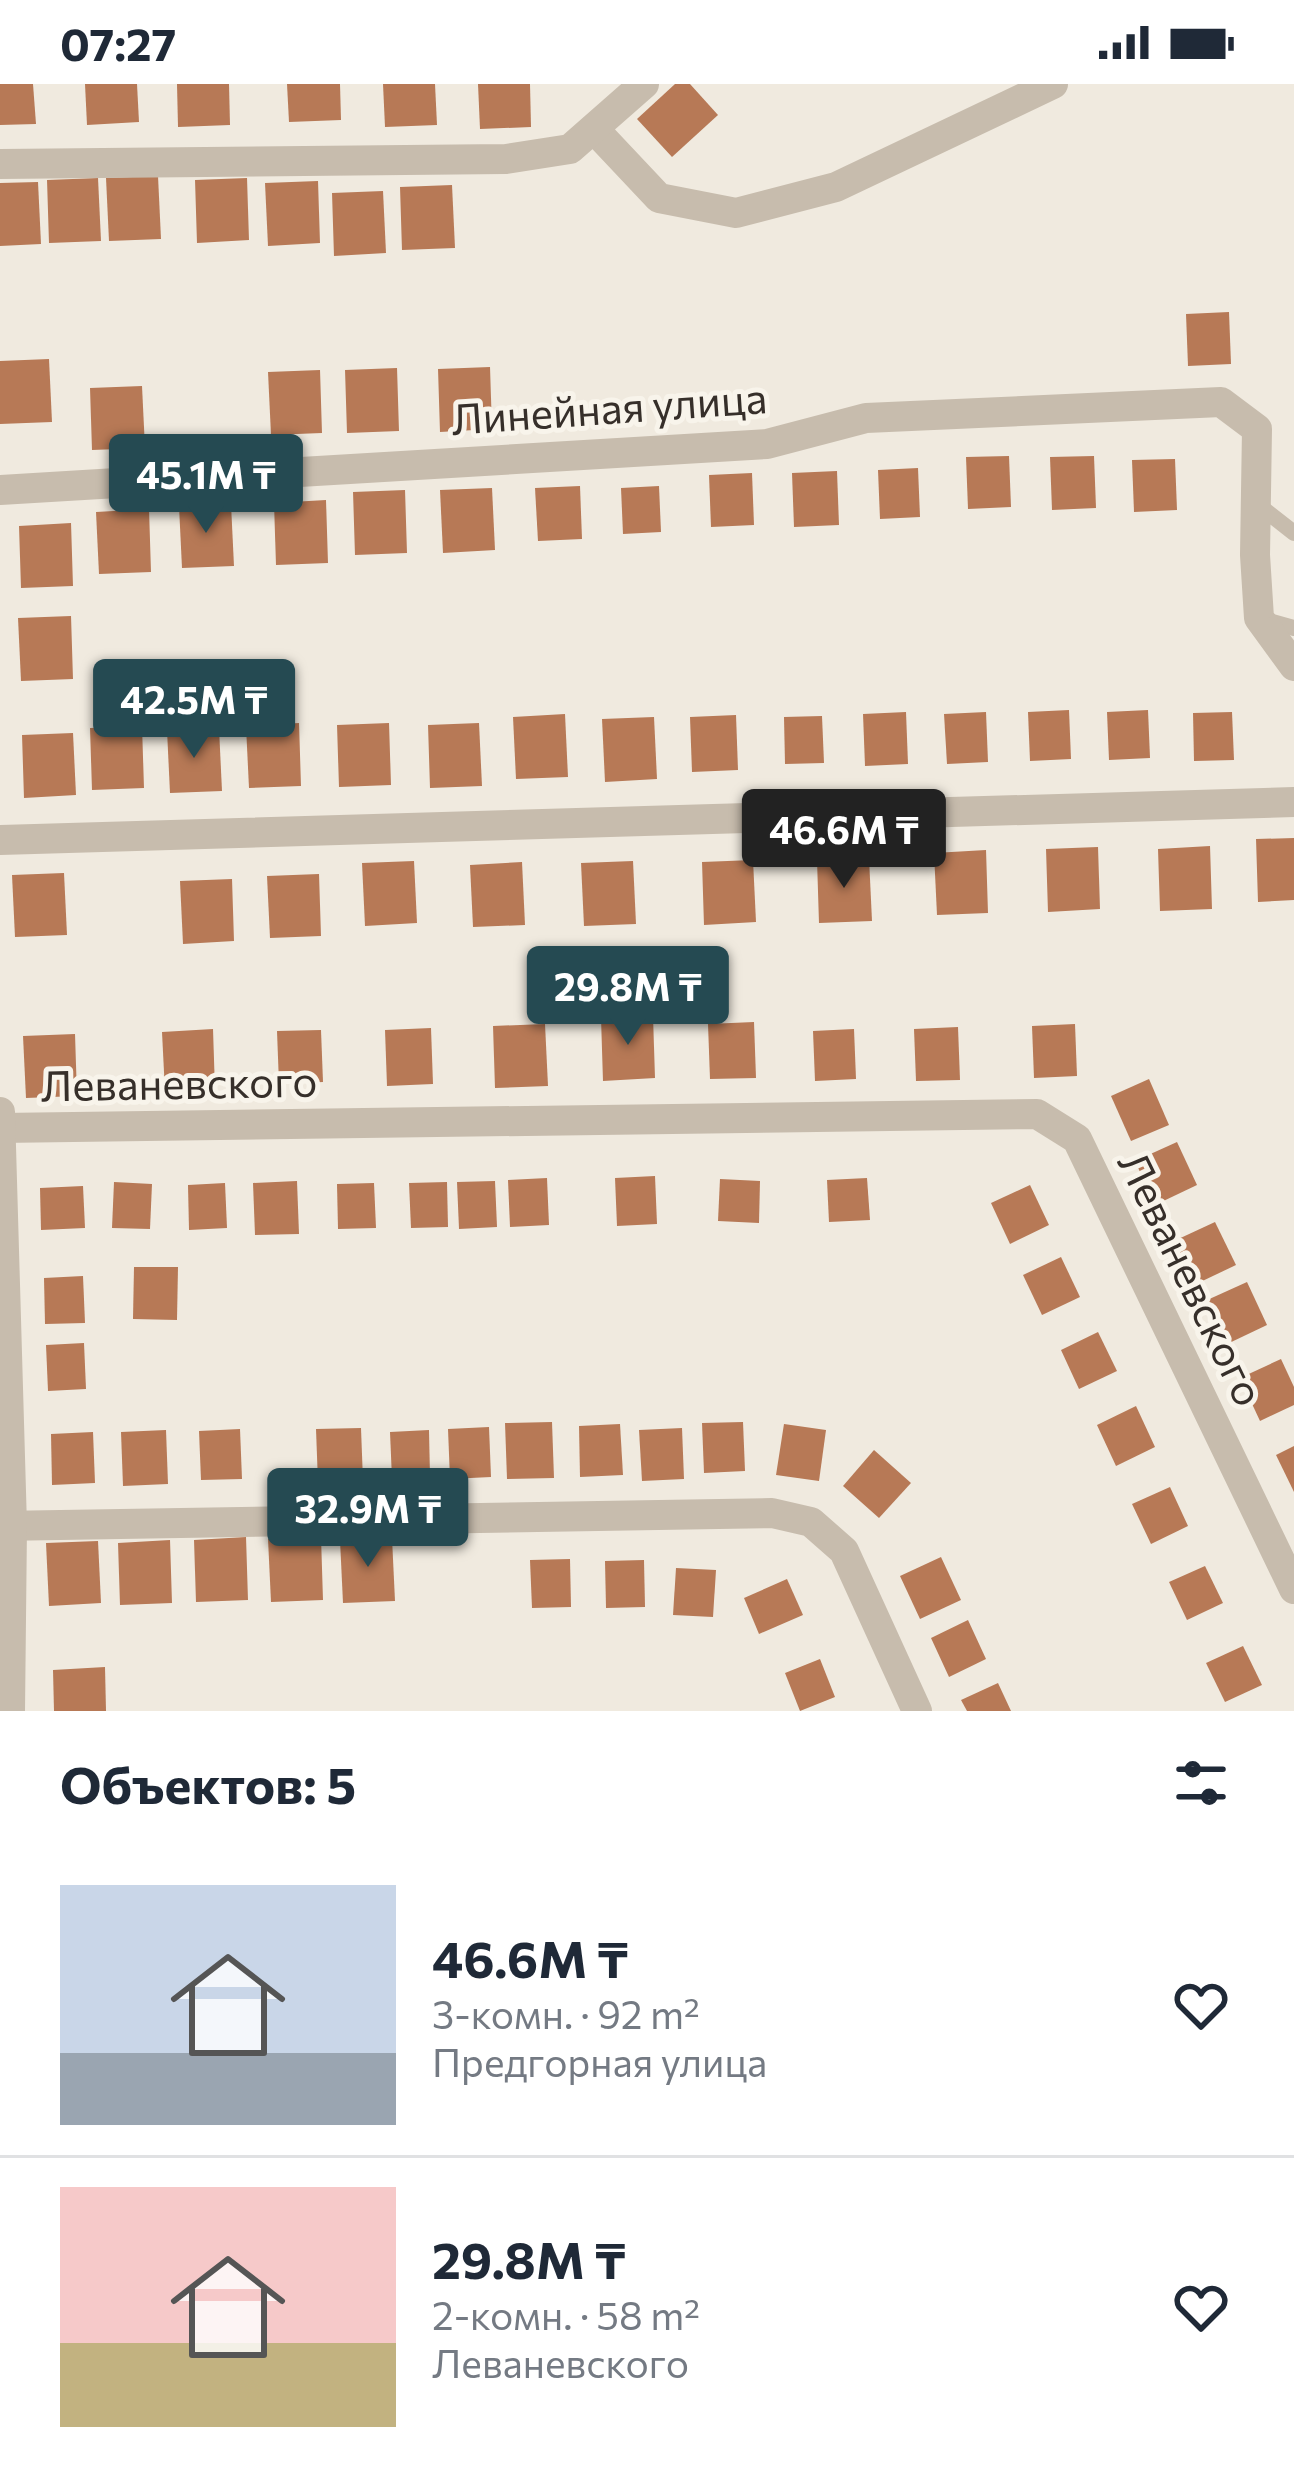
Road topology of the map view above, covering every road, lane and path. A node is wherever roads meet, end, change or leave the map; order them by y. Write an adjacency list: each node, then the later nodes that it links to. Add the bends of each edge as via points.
1 (644, 84): 3 (street)
2 (1053, 84): 3 (street, via 836,187 736,213 659,198)
3 (594, 129): 4 (street, via 570,149 506,159)
4 (0, 164)
5 (0, 490): 6 (street, Линейная улица, via 766,444 866,418 1221,401 1257,429)
6 (1257, 504): 7 (lane); 8 (street)
7 (1294, 533)
8 (1259, 618): 9 (lane); 10 (street)
9 (1294, 628)
10 (1294, 666)
11 (1294, 802): 12 (street)
12 (0, 840)
13 (0, 1112): 14 (street)
14 (0, 1128): 15 (street); 17 (street, Леваневского, via 1037,1114 1077,1139)
15 (3, 1293): 16 (street)
16 (6, 1526): 18 (street); 19 (street, via 772,1513 811,1522 844,1551)
17 (1294, 1589)
18 (10, 1711)
19 (916, 1711)

